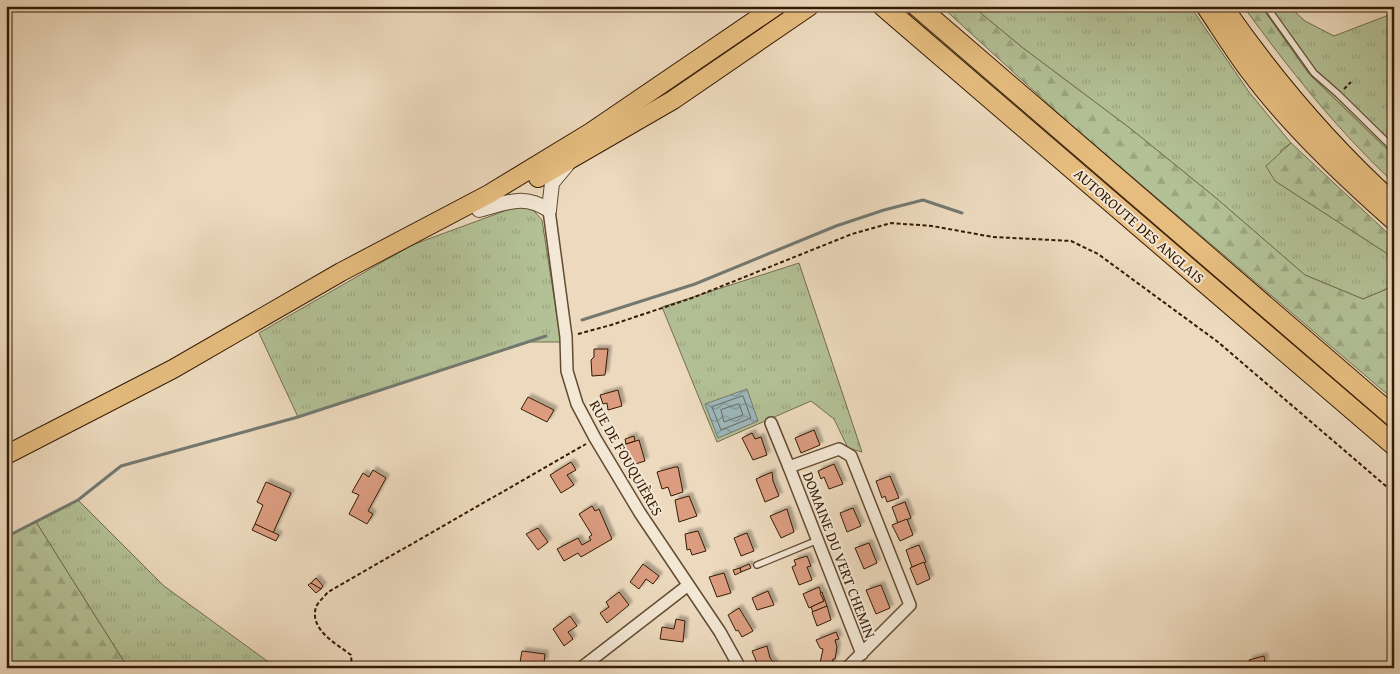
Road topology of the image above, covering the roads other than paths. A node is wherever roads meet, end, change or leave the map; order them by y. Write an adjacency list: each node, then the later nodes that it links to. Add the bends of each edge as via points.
1 (776, 6): 14 (main road, via 689,66 489,194 341,272)
2 (810, 6): 9 (main road, via 673,100)
3 (883, 6): 17 (highway, AUTOROUTE DES ANGLAIS)
4 (917, 6): 15 (highway, AUTOROUTE DES ANGLAIS)
5 (1205, 6): 13 (main road, via 1251,73 1280,107)
6 (1223, 6): 10 (main road, via 1274,76 1320,131)
7 (1266, 6): 8 (lane, via 1314,74)
8 (1394, 149)
9 (578, 155): 11 (main road); 12 (street, via 552,183)
10 (1394, 202)
11 (479, 210): 12 (street, via 523,200 536,202); 14 (main road, via 348,279)
12 (548, 210): 22 (street, RUE DE FOUQUIÈRES, via 566,337 567,370 577,404)
13 (1394, 221)
14 (257, 322): 18 (main road)
15 (1394, 417)
16 (771, 423): 19 (street, DOMAINE DU VERT CHEMIN)
17 (1394, 445)
18 (6, 455)
19 (789, 468): 20 (street, DOMAINE DU VERT CHEMIN); 23 (street, DOMAINE DU VERT CHEMIN, via 838,449 851,456 910,605)
20 (818, 540): 21 (lane); 23 (street, DOMAINE DU VERT CHEMIN)
21 (756, 565)
22 (687, 586): 24 (street); 25 (street, RUE DE FOUQUIÈRES, via 720,632)
23 (862, 654): 26 (street, DOMAINE DU VERT CHEMIN)
24 (581, 668)
25 (740, 668)
26 (847, 668)

